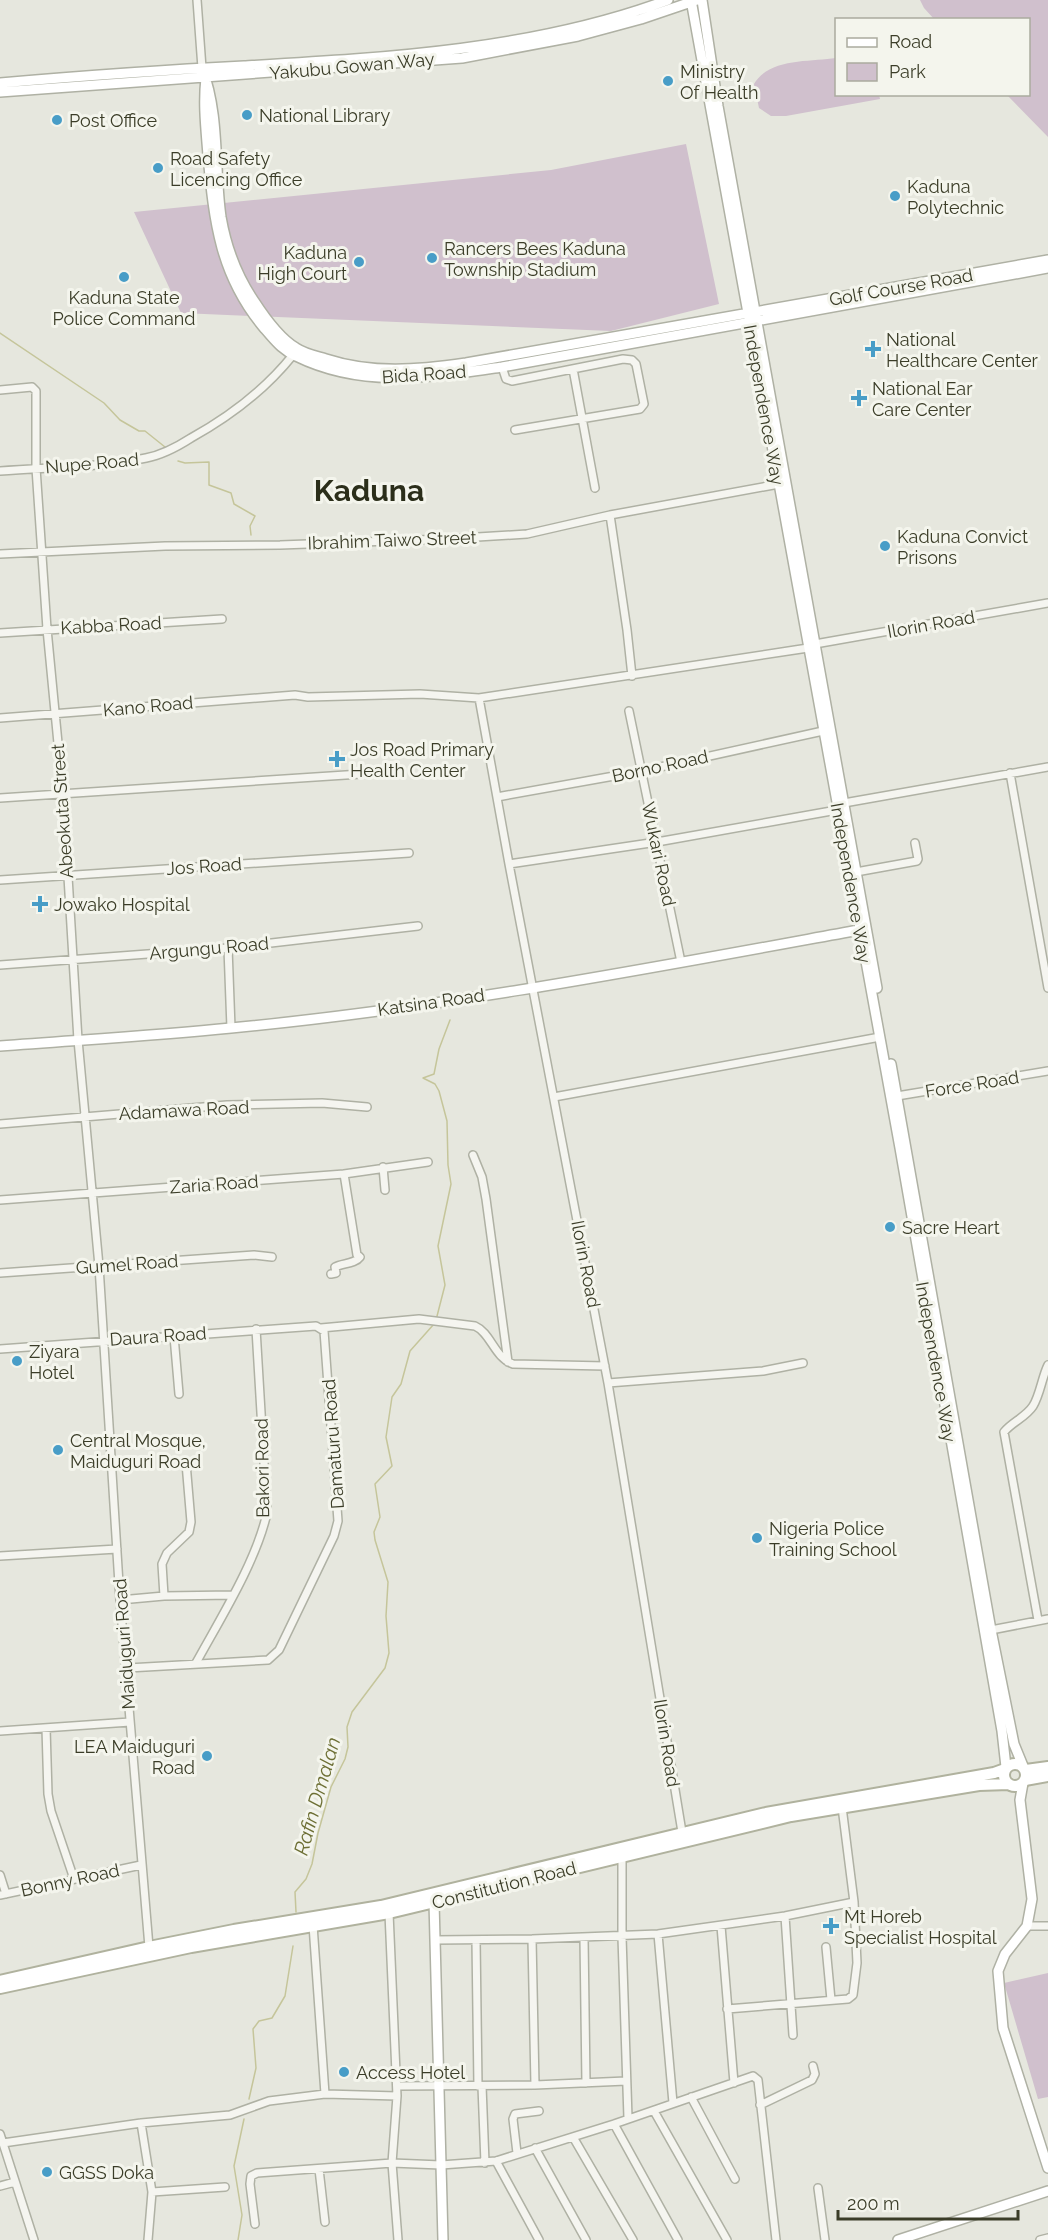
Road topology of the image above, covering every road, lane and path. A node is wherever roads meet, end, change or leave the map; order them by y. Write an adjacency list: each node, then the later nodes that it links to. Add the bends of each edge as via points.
1 (197, 0): 8 (street, Bida Road)
2 (668, 0): 8 (street, Yakubu Gowan Way, via 636,12 461,49)
3 (708, 0): 6 (street)
4 (696, 1): 5 (street, Yakubu Gowan Way); 6 (street, Independence Way); 7 (street, Independence Way)
5 (677, 7): 7 (street); 9 (street, Yakubu Gowan Way, via 578,36 462,58)
6 (704, 13): 14 (street, Independence Way)
7 (694, 16): 14 (street, Independence Way)
8 (202, 68): 9 (street, Bida Road); 10 (street, Yakubu Gowan Way)
9 (206, 78): 11 (street, Yakubu Gowan Way); 15 (street, Bida Road, via 204,100 219,243 240,294 255,318); 18 (street, Bida Road, via 212,99 218,193 226,241 247,291 263,315 286,341 312,355 336,363)
10 (0, 83)
11 (0, 92)
12 (1048, 260): 14 (street, Golf Course Road)
13 (1048, 268): 14 (street, Golf Course Road)
14 (752, 317): 16 (street, Bida Road); 18 (street, Bida Road); 24 (street, Independence Way); 33 (street, Independence Way)
15 (293, 355): 18 (street, Bida Road, via 337,371 372,378); 22 (street, Nupe Road, via 252,399 175,448 115,463)
16 (501, 367): 17 (street, via 506,379 512,381); 18 (street, Bida Road)
17 (573, 369): 20 (street); 20 (street, via 623,358 632,360 644,399 640,410)
18 (418, 374)
19 (0, 390): 22 (street, Abeokuta Street, via 34,389)
20 (582, 419): 21 (street); 25 (street)
21 (516, 430)
22 (36, 468): 23 (street, Nupe Road); 27 (street, Abeokuta Street)
23 (0, 471)
24 (778, 484): 26 (street, Ibrahim Taiwo Street); 33 (street, Independence Way)
25 (595, 488)
26 (610, 515): 27 (street, Ibrahim Taiwo Street, via 527,534); 34 (street)
27 (42, 550): 28 (street, Ibrahim Taiwo Street); 31 (street, Abeokuta Street)
28 (0, 554)
29 (1048, 603): 33 (street, Ilorin Road)
30 (222, 619): 31 (street, Kabba Road)
31 (47, 629): 32 (street, Kabba Road); 37 (street, Abeokuta Street)
32 (0, 633)
33 (811, 646): 34 (street, Ilorin Road); 39 (street, Independence Way); 47 (street, Independence Way)
34 (632, 676): 35 (street, Ilorin Road)
35 (479, 699): 37 (street, Kano Road, via 420,694 295,694); 45 (street, Ilorin Road)
36 (629, 711): 41 (street, Wukari Road)
37 (55, 714): 38 (street, Kano Road); 44 (street, Abeokuta Street)
38 (0, 718)
39 (823, 731): 41 (street, Borno Road); 47 (street, Independence Way)
40 (1048, 767): 42 (street)
41 (642, 771): 45 (street, Borno Road); 48 (street, Wukari Road)
42 (1010, 773): 47 (street); 62 (street)
43 (361, 774): 44 (street)
44 (63, 795): 46 (street); 53 (street, Abeokuta Street)
45 (497, 797): 51 (street, Ilorin Road)
46 (0, 798)
47 (841, 807): 48 (street); 52 (street, Independence Way); 56 (street, Independence Way)
48 (657, 842): 51 (street); 59 (street, Wukari Road)
49 (915, 843): 52 (street, via 918,860)
50 (408, 853): 53 (street, Jos Road)
51 (509, 864): 61 (street, Ilorin Road)
52 (856, 872): 68 (street, Independence Way)
53 (67, 875): 54 (street, Jos Road); 58 (street, Abeokuta Street)
54 (0, 880)
55 (418, 926): 57 (street, Argungu Road)
56 (859, 930): 59 (street, Katsina Road); 64 (street, Independence Way)
57 (228, 948): 58 (street, Argungu Road); 63 (street)
58 (75, 960): 60 (street, Argungu Road); 65 (street, Abeokuta Street)
59 (681, 963): 61 (street, Katsina Road)
60 (0, 965)
61 (533, 986): 63 (street, Katsina Road, via 449,1001); 69 (street, Ilorin Road)
62 (1048, 988)
63 (231, 1028): 65 (street, Katsina Road)
64 (880, 1037): 69 (street); 110 (street, Independence Way)
65 (78, 1040): 66 (street, Katsina Road); 71 (street, Abeokuta Street)
66 (0, 1046)
67 (1047, 1074): 68 (street, Force Road)
68 (897, 1096): 103 (street, Independence Way)
69 (554, 1097): 92 (street, Ilorin Road)
70 (368, 1107): 71 (street, Adamawa Road, via 322,1103 228,1105)
71 (85, 1116): 72 (street, Adamawa Road); 78 (street, Abeokuta Street)
72 (0, 1124)
73 (473, 1155): 89 (street, via 486,1199)
74 (428, 1161): 75 (street, Zaria Road)
75 (383, 1167): 76 (street, Zaria Road); 77 (street)
76 (344, 1174): 78 (street, Zaria Road); 83 (street, via 360,1257 356,1262 335,1267 336,1272)
77 (385, 1190)
78 (93, 1194): 79 (street, Zaria Road); 81 (street, Abeokuta Street)
79 (0, 1200)
80 (272, 1257): 81 (street, Gumel Road)
81 (99, 1266): 82 (street, Gumel Road); 87 (street, Abeokuta Street)
82 (0, 1273)
83 (331, 1274)
84 (318, 1327): 85 (street, Daura Road); 89 (street, Daura Road, via 406,1319 475,1326 482,1329); 104 (street, Damaturu Road, via 325,1338 338,1521 334,1536 274,1656 268,1660)
85 (256, 1329): 86 (street, Daura Road); 98 (street, Bakori Road, via 267,1513)
86 (174, 1336): 87 (street, Daura Road); 94 (street)
87 (102, 1340): 88 (street, Daura Road); 96 (street, Maiduguri Road)
88 (0, 1349)
89 (507, 1362): 92 (street)
90 (803, 1363): 93 (street, via 763,1371)
91 (1048, 1365): 102 (street, via 1034,1404 1004,1432)
92 (605, 1366): 93 (street, Ilorin Road)
93 (608, 1383): 114 (street, Ilorin Road)
94 (179, 1394)
95 (186, 1463): 99 (street, via 191,1522 189,1532 167,1553 162,1564)
96 (117, 1549): 97 (street); 100 (street, Maiduguri Road)
97 (0, 1556)
98 (233, 1595): 99 (street); 104 (street, Bakori Road)
99 (164, 1596): 100 (street)
100 (120, 1600): 105 (street, Maiduguri Road)
101 (1048, 1618): 102 (street)
102 (1038, 1620): 103 (street)
103 (991, 1630): 112 (street, Independence Way)
104 (196, 1663): 105 (street, Damaturu Road)
105 (128, 1668): 106 (street, Maiduguri Road)
106 (130, 1722): 107 (street); 116 (street, Maiduguri Road)
107 (46, 1728): 108 (street); 119 (street, via 51,1811)
108 (0, 1731)
109 (1048, 1767): 112 (main road)
110 (1006, 1768): 112 (main road, via 1004,1776); 112 (main road, Constitution Road, via 1014,1763); 114 (main road, Constitution Road, via 803,1805)
111 (1048, 1776): 112 (main road)
112 (1020, 1778): 113 (main road, Constitution Road); 129 (street, Independence Way, via 1032,1899)
113 (842, 1807): 115 (main road, Constitution Road); 122 (street)
114 (682, 1832): 118 (main road, Constitution Road)
115 (621, 1856): 118 (main road, Constitution Road); 132 (street)
116 (141, 1865): 119 (street, Bonny Road); 137 (street, Maiduguri Road)
117 (0, 1875): 120 (street)
118 (527, 1876): 121 (main road, Constitution Road); 125 (main road, Constitution Road)
119 (74, 1879): 120 (street, Bonny Road)
120 (3, 1895)
121 (435, 1902): 123 (main road, Constitution Road); 135 (street)
122 (854, 1902): 124 (street); 141 (street, via 854,1991 848,1999)
123 (389, 1913): 126 (main road, Constitution Road); 151 (street)
124 (785, 1916): 128 (street); 142 (street)
125 (299, 1923): 126 (main road, Constitution Road); 127 (main road, Constitution Road)
126 (313, 1925): 153 (street)
127 (285, 1926): 137 (main road, Constitution Road); 140 (main road, Constitution Road)
128 (721, 1926): 131 (street); 143 (street)
129 (1027, 1926): 130 (street); 166 (street, via 1005,1954 998,1971 1003,2028)
130 (1048, 1926)
131 (658, 1934): 132 (street); 156 (street)
132 (621, 1936): 133 (street); 146 (street)
133 (584, 1938): 134 (street); 147 (street)
134 (532, 1939): 136 (street); 150 (street)
135 (435, 1940): 136 (street); 149 (street)
136 (476, 1940): 152 (street)
137 (149, 1947): 139 (main road, Constitution Road)
138 (826, 1947): 141 (street)
139 (0, 1981)
140 (0, 1988)
141 (831, 2001): 142 (street)
142 (791, 2004): 143 (street); 144 (street)
143 (727, 2008): 148 (street)
144 (793, 2035)
145 (813, 2066): 157 (street, via 812,2080)
146 (626, 2081): 147 (street); 160 (street)
147 (586, 2083): 150 (street)
148 (734, 2083): 155 (street); 157 (street, via 756,2077)
149 (438, 2085): 151 (street); 152 (street); 172 (street)
150 (535, 2085): 152 (street)
151 (397, 2086): 154 (street)
152 (480, 2086): 171 (street)
153 (325, 2094): 154 (street); 161 (street, via 269,2101 230,2115)
154 (397, 2096): 170 (street)
155 (691, 2097): 156 (street); 175 (street)
156 (673, 2103): 159 (street)
157 (760, 2105): 195 (street)
158 (539, 2111): 168 (street, via 515,2114)
159 (654, 2111): 160 (street); 194 (street)
160 (628, 2118): 162 (street)
161 (141, 2123): 165 (street); 181 (street)
162 (614, 2124): 164 (street); 193 (street)
163 (0, 2134): 165 (street)
164 (573, 2137): 167 (street); 192 (street)
165 (3, 2143): 176 (street)
166 (1045, 2147): 173 (street)
167 (535, 2148): 168 (street); 191 (street)
168 (517, 2153): 169 (street)
169 (496, 2161): 171 (street); 190 (street)
170 (392, 2163): 172 (street); 174 (street); 188 (street)
171 (485, 2163): 172 (street)
172 (441, 2164): 189 (street)
173 (1048, 2168)
174 (319, 2169): 182 (street); 183 (street, via 251,2176)
175 (735, 2179)
176 (15, 2182): 177 (street); 186 (street)
177 (0, 2186)
178 (225, 2187): 181 (street)
179 (818, 2188): 196 (street)
180 (1048, 2191): 184 (street)
181 (152, 2192): 187 (street)
182 (325, 2222)
183 (255, 2224)
184 (914, 2238): 197 (street)
185 (1048, 2238): 198 (street)
186 (34, 2240)
187 (148, 2240)
188 (398, 2240)
189 (443, 2240)
190 (539, 2240)
191 (586, 2240)
192 (633, 2240)
193 (678, 2240)
194 (727, 2240)
195 (776, 2240)
196 (825, 2240)
197 (898, 2240)
198 (1040, 2240)

